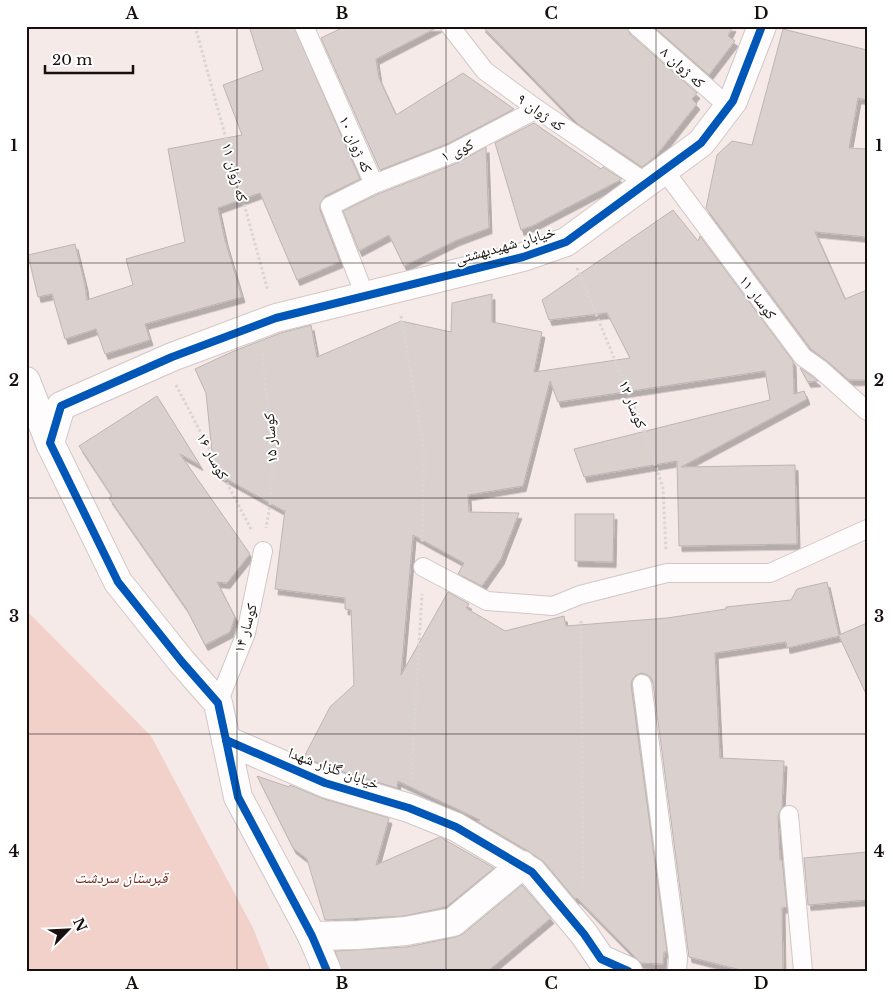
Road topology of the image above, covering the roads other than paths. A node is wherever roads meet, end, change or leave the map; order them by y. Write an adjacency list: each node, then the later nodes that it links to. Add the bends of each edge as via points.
1 (304, 26): 8 (lane, که ژوان ۱۰)
2 (450, 26): 6 (lane, که ژوان ۹, via 485,71)
3 (637, 26): 5 (lane, که ژوان ۸)
4 (762, 26): 5 (street, خیابان شهیدبهشتی)
5 (728, 108): 7 (street, خیابان شهیدبهشتی, via 701,143)
6 (537, 109): 7 (lane, که ژوان ۹); 8 (lane, کوی ۱, via 450,154)
7 (655, 177): 9 (street, خیابان شهیدبهشتی, via 566,242 523,257); 11 (lane, کوسار ۱۱, via 803,357 820,368)
8 (374, 184): 9 (lane, که ژوان ۱۰, via 330,206)
9 (365, 296): 12 (street, خیابان شهیدبهشتی, via 268,322 163,360 61,406)
10 (26, 381): 12 (street)
11 (867, 411)
12 (50, 443): 17 (street, via 118,582)
13 (867, 529): 15 (lane, via 770,573 667,573 553,606 487,601)
14 (263, 551): 17 (lane, کوسار ۱۴, via 246,633)
15 (424, 567)
16 (642, 684): 25 (lane, via 678,957)
17 (218, 703): 18 (street)
18 (226, 740): 20 (street, خیابان گلزار شهدا, via 325,783 409,808 456,827); 21 (street, via 238,798)
19 (789, 815): 26 (lane)
20 (522, 865): 21 (street, via 453,922 406,931); 22 (street, خیابان گلزار شهدا, via 532,872 584,934)
21 (312, 936): 23 (street)
22 (592, 965): 24 (street, خیابان گلزار شهدا)
23 (327, 971)
24 (628, 971)
25 (677, 971)
26 (803, 971)

